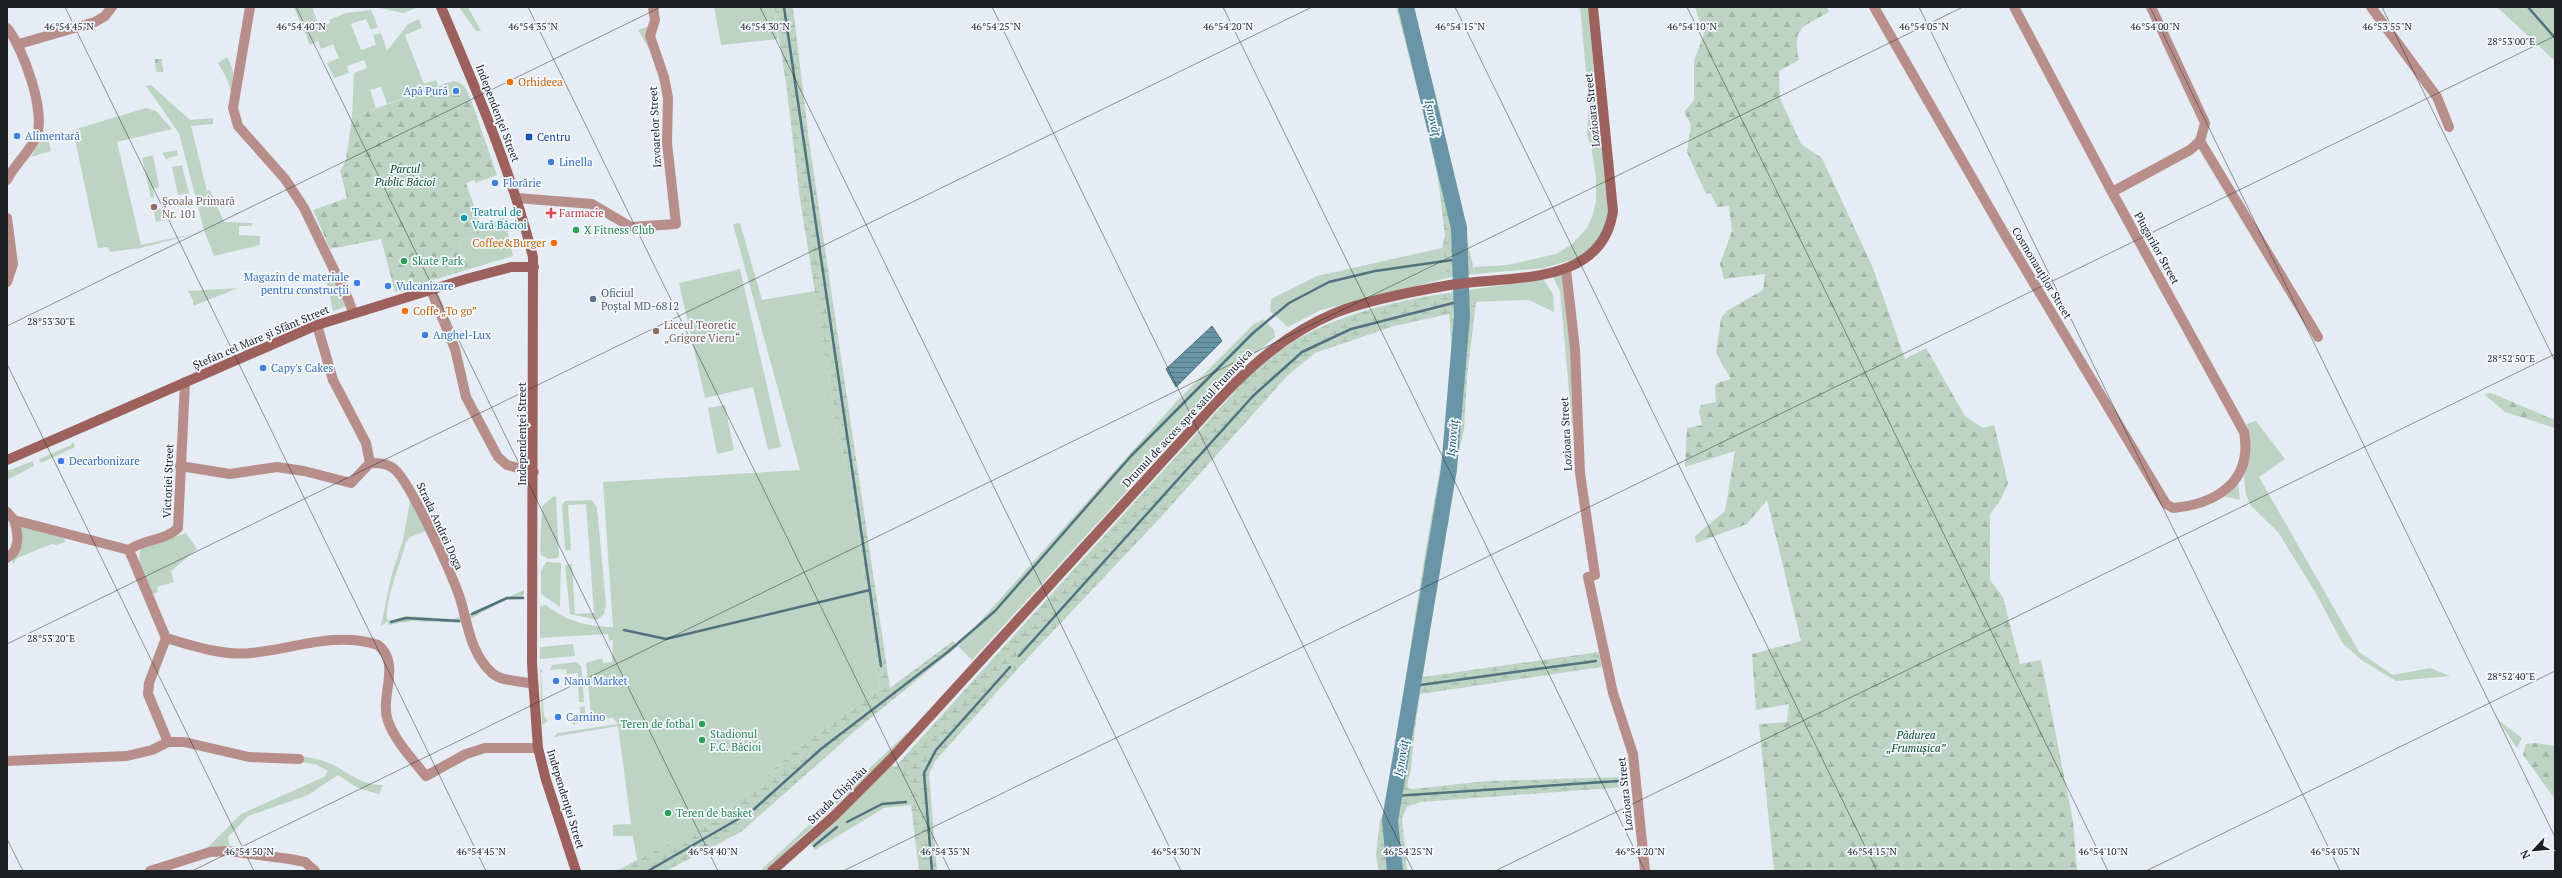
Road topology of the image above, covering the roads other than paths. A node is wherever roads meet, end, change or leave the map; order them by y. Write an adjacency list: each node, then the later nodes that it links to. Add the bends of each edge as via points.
1 (112, 7): 11 (street, via 106,16 95,22)
2 (250, 7): 22 (street, via 232,108 234,117 238,126 285,179 304,208)
3 (441, 7): 16 (main road, Independenței Street, via 476,88)
4 (653, 7): 16 (street, Izvoarelor Street, via 655,20 650,36 664,77 668,98 667,143 676,224 631,228 592,204)
5 (1593, 7): 19 (main road, Lozioara Street, via 1613,211 1611,227 1604,242 1593,254)
6 (1874, 7): 30 (street, Cosmonauților Street, via 2005,235 2166,504 2173,508)
7 (2014, 7): 15 (street, Plugarilor Street)
8 (2151, 7): 13 (street, via 2205,123)
9 (2371, 7): 12 (street, via 2437,97)
10 (7, 28): 11 (street)
11 (19, 44): 14 (street, via 34,87 38,118 37,135)
12 (2449, 127)
13 (2200, 141): 15 (street, via 2190,150); 24 (street)
14 (7, 180)
15 (2112, 192): 30 (street, Plugarilor Street, via 2244,432 2246,445 2241,474)
16 (517, 198): 18 (main road, Independenței Street)
17 (7, 218): 20 (street, via 13,264)
18 (534, 267): 21 (main road, Ștefan cel Mare și Sfânt Street, via 511,267); 29 (main road, Independenței Street)
19 (1566, 269): 37 (main road, Drumul de acces spre satul Frumușica, via 1549,274 1449,285 1336,313 1310,324 1269,350 1245,371); 46 (street, Lozioara Street, via 1575,349 1580,473 1595,575 1588,577 1613,693 1633,754)
20 (7, 282)
21 (430, 290): 22 (main road, Ștefan cel Mare și Sfânt Street); 29 (street, via 454,349 466,397 498,457 507,465)
22 (353, 313): 23 (main road, Ștefan cel Mare și Sfânt Street)
23 (317, 325): 25 (main road, Ștefan cel Mare și Sfânt Street); 27 (street, via 333,380 366,443)
24 (2318, 337)
25 (185, 382): 26 (main road, Ștefan cel Mare și Sfânt Street); 28 (street, Victoriei Street)
26 (7, 460)
27 (370, 463): 28 (street, via 351,483 277,467 230,474); 36 (street, Strada Andrei Doga, via 381,463 394,469 408,486 460,597 471,641 491,672 503,678)
28 (180, 466): 33 (street, Victoriei Street, via 178,528 174,532)
29 (534, 472): 36 (main road, Independenței Street)
30 (2216, 498)
31 (7, 512): 32 (street)
32 (14, 520): 33 (street); 34 (street, via 19,537 16,548)
33 (129, 550): 35 (street)
34 (7, 558)
35 (166, 638): 38 (street, via 148,694); 39 (street, via 205,649 249,653 296,644 351,640 378,645 388,658 387,720 395,735 426,776 466,754 485,748)
36 (532, 684): 39 (main road, Independenței Street)
37 (915, 734): 45 (main road, Strada Chișinău, via 836,815)
38 (168, 742): 40 (street, via 184,742 249,757); 41 (street, via 152,750 127,756)
39 (538, 748): 44 (main road, Independenței Street)
40 (299, 759)
41 (7, 761)
42 (150, 871): 43 (street, via 210,852 228,851 290,858 305,862)
43 (315, 871)
44 (576, 871)
45 (772, 871)
46 (1645, 871)

